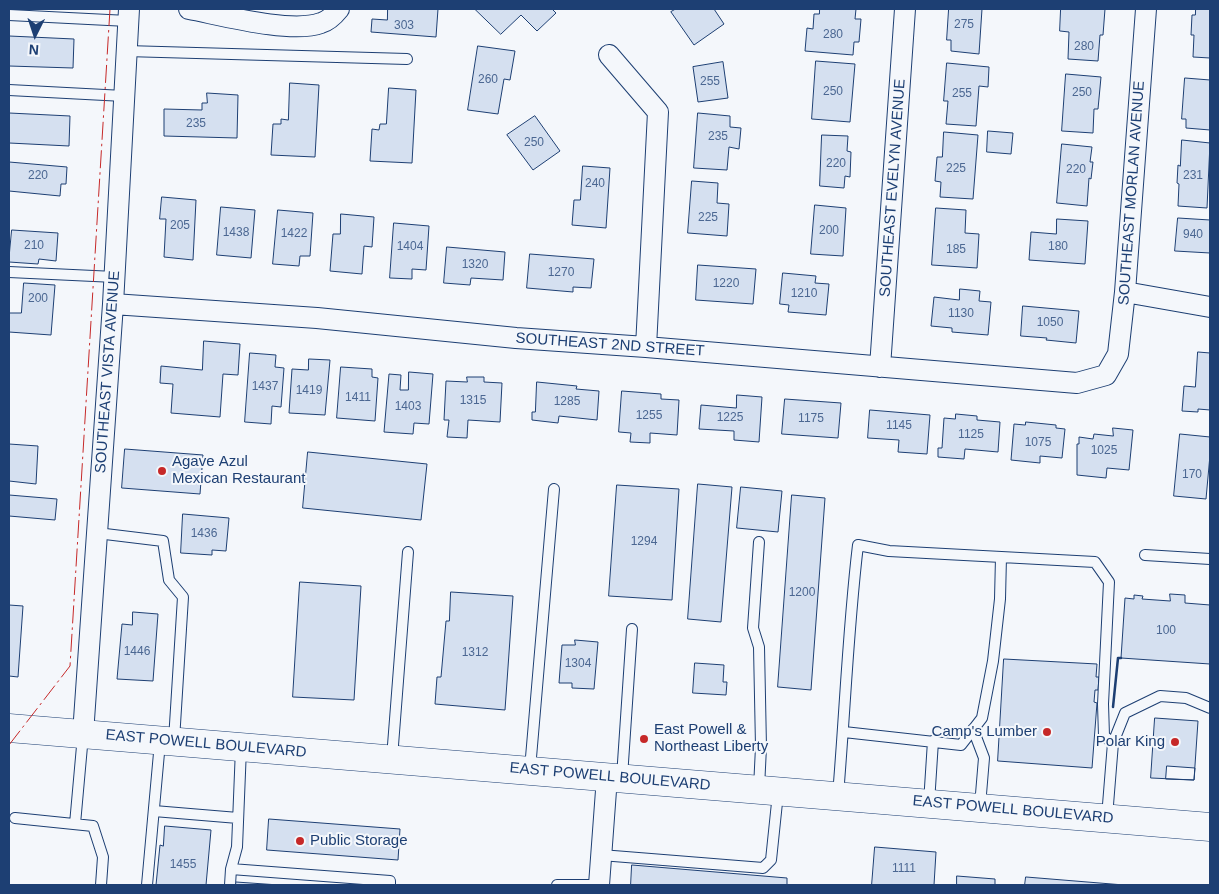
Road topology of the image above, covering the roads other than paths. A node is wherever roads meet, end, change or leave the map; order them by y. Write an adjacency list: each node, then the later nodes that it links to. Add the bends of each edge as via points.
1 (189, 9): 2 (street, via 269,24 304,26 322,23)
2 (339, 9)
3 (906, 9): 18 (street, SOUTHEAST EVELYN AVENUE)
4 (1146, 9): 14 (street, SOUTHEAST MORLAN AVENUE)
5 (9, 15): 6 (lane)
6 (128, 15): 7 (street, SOUTHEAST VISTA AVENUE)
7 (126, 52): 9 (lane); 11 (street, SOUTHEAST VISTA AVENUE)
8 (609, 55): 17 (street, via 658,112)
9 (407, 59)
10 (9, 90): 11 (lane)
11 (124, 96): 13 (street, SOUTHEAST VISTA AVENUE)
12 (9, 272): 13 (lane)
13 (114, 277): 15 (street, SOUTHEAST VISTA AVENUE)
14 (1125, 292): 16 (street); 19 (street, SOUTHEAST MORLAN AVENUE, via 1118,354)
15 (113, 304): 17 (street, SOUTHEAST 2ND STREET); 21 (street, SOUTHEAST VISTA AVENUE)
16 (1210, 307)
17 (646, 347): 18 (street, SOUTHEAST 2ND STREET)
18 (880, 366): 19 (street, SOUTHEAST 2ND STREET, via 1077,383)
19 (1106, 375)
20 (554, 489): 38 (lane)
21 (97, 533): 32 (street, SOUTHEAST VISTA AVENUE); 33 (lane, via 163,541 169,580 183,597)
22 (759, 542): 40 (lane, via 753,628 759,647 761,747)
23 (408, 552): 37 (lane)
24 (1145, 555): 26 (lane)
25 (1001, 557): 30 (lane, via 993,661 982,718); 31 (lane, via 889,551 858,545 850,608); 35 (lane, via 1095,562 1108,582 1103,704 1104,736)
26 (1210, 559)
27 (632, 629): 39 (lane)
28 (1210, 708): 35 (lane, via 1186,698 1160,696 1125,713)
29 (9, 728): 32 (main road, EAST POWELL BOULEVARD)
30 (973, 729): 34 (lane, via 961,744); 43 (lane, via 984,758)
31 (844, 732): 34 (lane); 41 (lane)
32 (83, 734): 33 (main road, EAST POWELL BOULEVARD); 48 (lane)
33 (167, 741): 36 (main road, EAST POWELL BOULEVARD); 44 (lane)
34 (933, 741): 42 (lane)
35 (1113, 744): 47 (lane)
36 (241, 747): 37 (main road, EAST POWELL BOULEVARD); 46 (lane)
37 (392, 759): 38 (main road, EAST POWELL BOULEVARD)
38 (530, 770): 39 (main road, EAST POWELL BOULEVARD)
39 (615, 777): 40 (main road, EAST POWELL BOULEVARD); 50 (street)
40 (769, 790): 41 (main road, EAST POWELL BOULEVARD); 50 (lane, via 771,860 763,868)
41 (838, 796): 42 (main road, EAST POWELL BOULEVARD)
42 (929, 803): 43 (main road, EAST POWELL BOULEVARD)
43 (979, 808): 47 (main road, EAST POWELL BOULEVARD)
44 (154, 811): 46 (lane); 53 (lane)
45 (15, 818): 48 (lane)
46 (238, 818): 51 (lane, via 237,847)
47 (1107, 818): 49 (main road, EAST POWELL BOULEVARD)
48 (75, 824): 52 (lane, via 92,826 103,857)
49 (1210, 827)
50 (601, 855): 57 (street)
51 (231, 869): 54 (lane); 55 (lane, via 390,881)
52 (101, 885)
53 (147, 885)
54 (230, 885)
55 (390, 885)
56 (557, 885): 57 (lane)
57 (599, 885)

